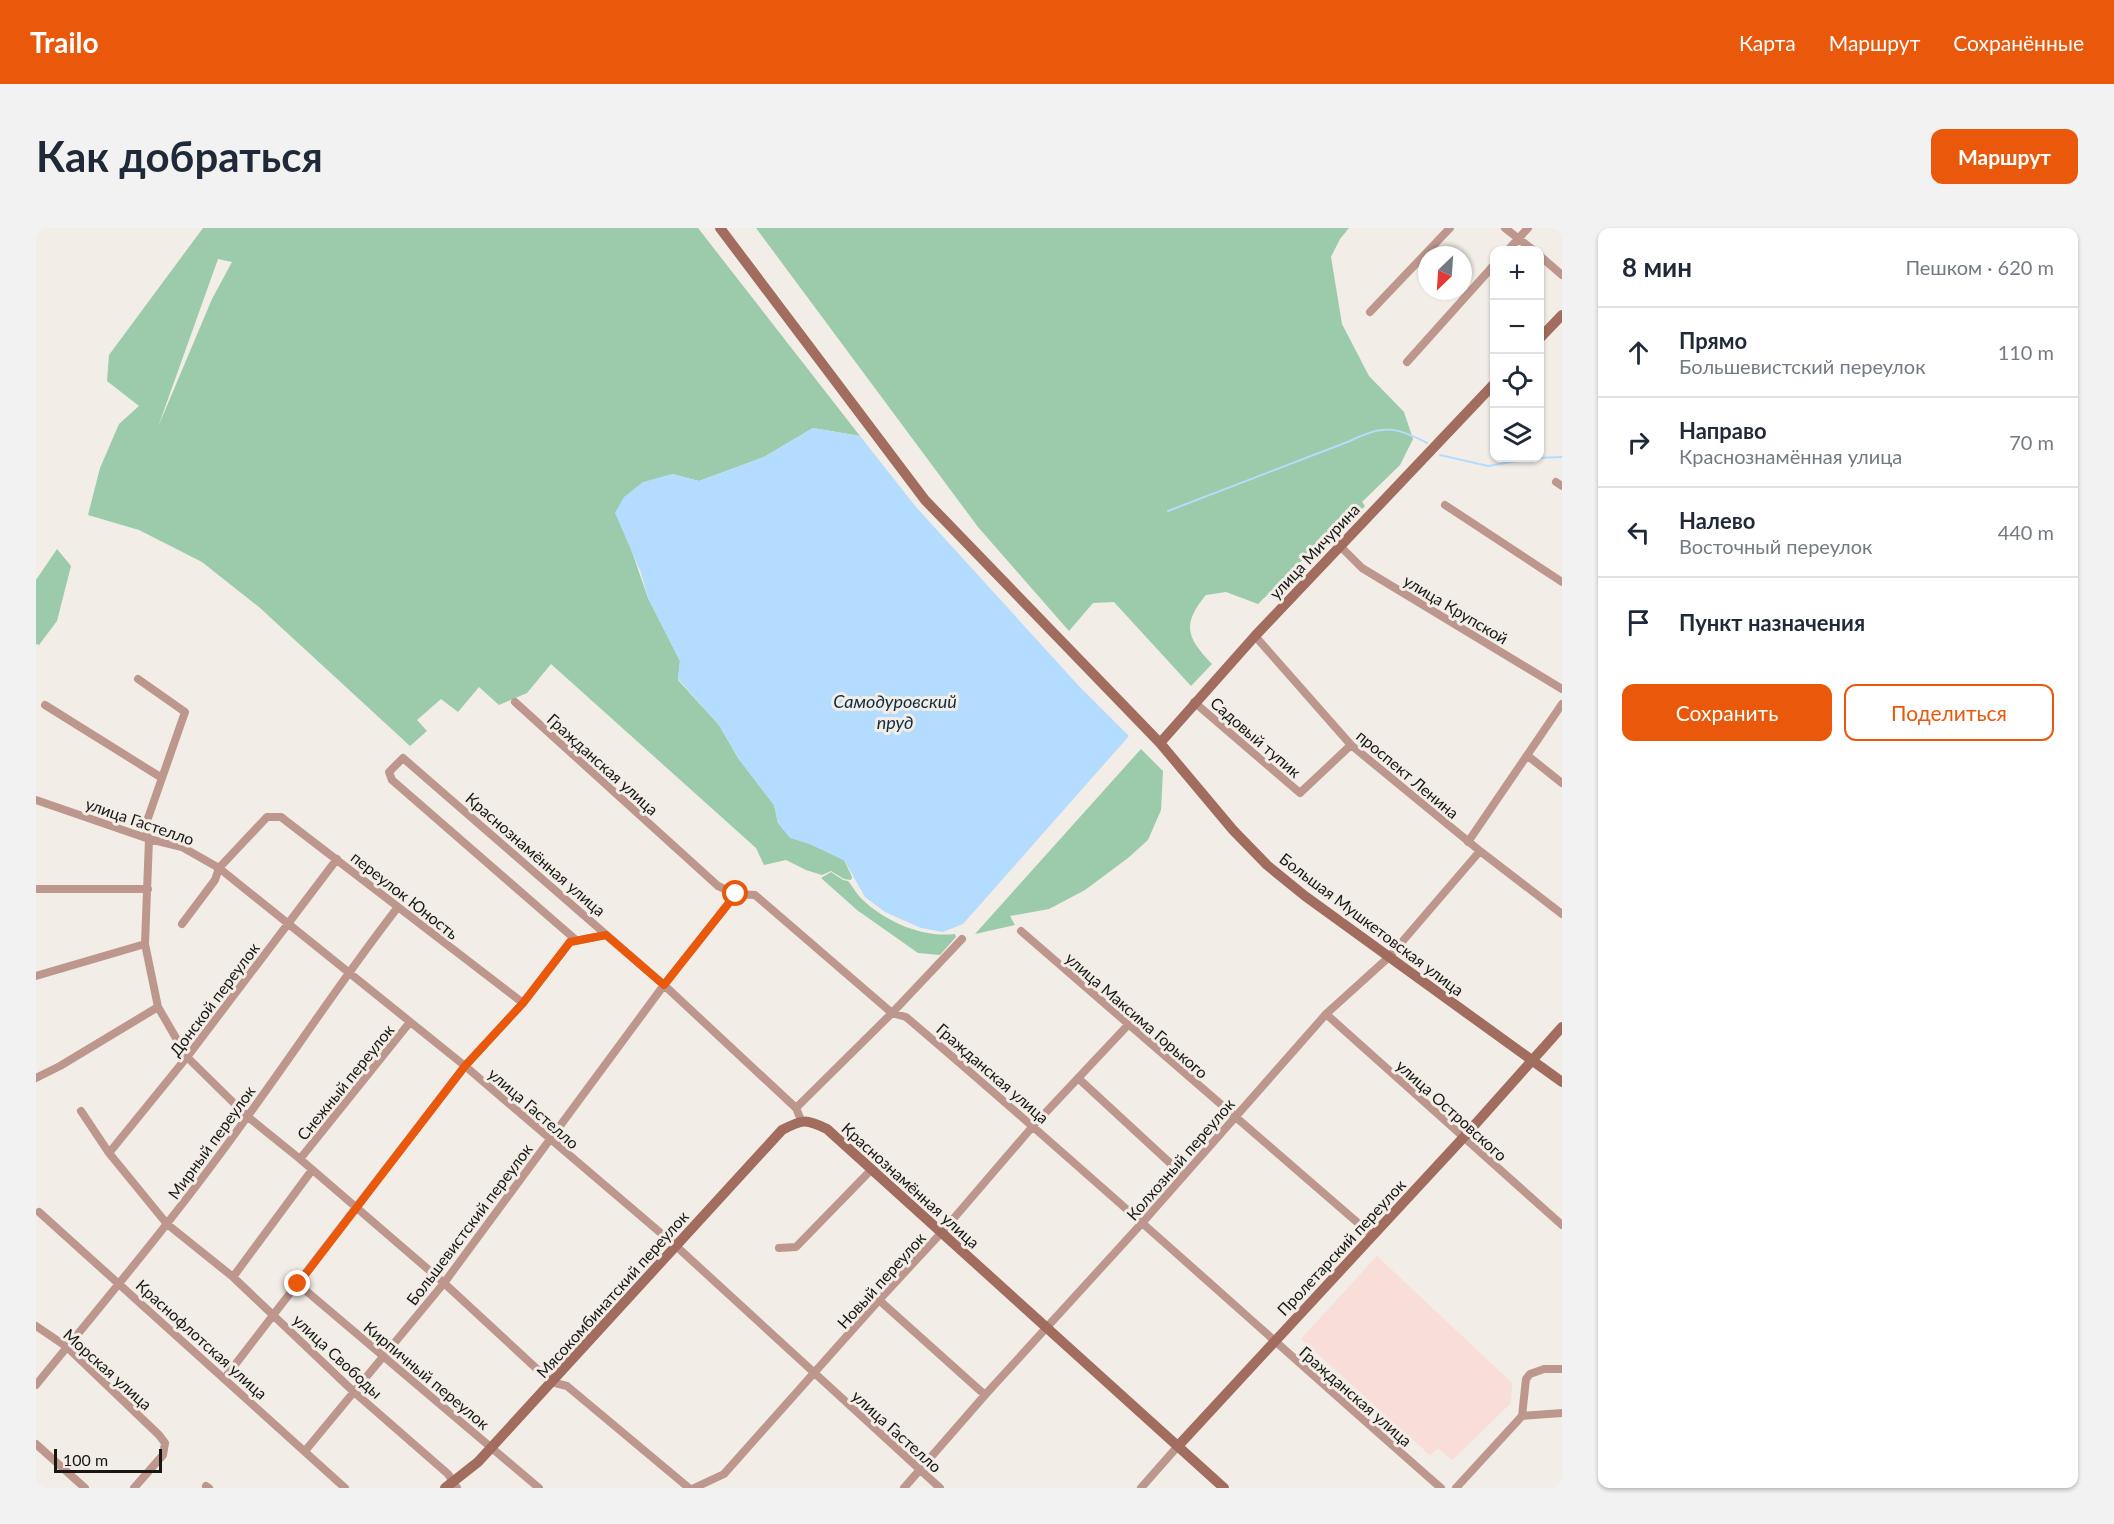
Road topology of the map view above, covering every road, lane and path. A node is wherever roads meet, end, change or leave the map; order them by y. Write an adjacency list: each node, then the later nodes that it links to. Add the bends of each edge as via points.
1 (720, 228): 26 (main road, Большая Мушкетовская улица, via 925,500)
2 (1450, 228): 11 (street)
3 (1505, 228): 5 (street)
4 (1528, 228): 5 (street)
5 (1518, 239): 6 (street); 7 (street)
6 (1512, 246)
7 (1528, 246)
8 (1544, 260): 10 (street)
9 (1490, 269): 14 (street)
10 (1562, 274)
11 (1370, 312)
12 (1562, 315): 13 (main road)
13 (1544, 333)
14 (1407, 362)
15 (1490, 388): 17 (main road, улица Мичурина)
16 (1445, 505): 18 (street)
17 (1341, 547): 19 (main road, улица Мичурина); 21 (street, улица Крупской, via 1362,568)
18 (1562, 582)
19 (1255, 636): 23 (main road, улица Мичурина); 27 (street, проспект Ленина)
20 (138, 679): 29 (street, via 185,712)
21 (1562, 689)
22 (515, 702): 39 (street, Гражданская улица, via 718,886)
23 (1194, 702): 26 (main road, улица Мичурина); 27 (street, Садовый тупик, via 1300,793)
24 (1562, 704): 28 (street)
25 (45, 705): 29 (street)
26 (1160, 743): 49 (main road, Большая Мушкетовская улица, via 1267,865)
27 (1351, 745): 33 (street, проспект Ленина)
28 (1528, 756): 30 (street); 33 (street)
29 (162, 778): 32 (street, via 147,821)
30 (1562, 783)
31 (36, 800): 32 (street, улица Гастелло)
32 (149, 839): 36 (street, улица Гастелло, via 182,847); 38 (street)
33 (1468, 842): 34 (street, проспект Ленина)
34 (1480, 851): 41 (street, проспект Ленина); 49 (street, Колхозный переулок)
35 (338, 859): 36 (street, переулок Юность, via 281,816 267,817); 40 (street, переулок Юность); 42 (street, Донской переулок)
36 (219, 868): 42 (street, улица Гастелло); 43 (street, via 215,880)
37 (36, 889): 38 (street)
38 (148, 889): 48 (street)
39 (736, 894): 52 (street, Большевистский переулок); 55 (street, Гражданская улица, via 755,895)
40 (398, 906): 50 (street, Мирный переулок); 53 (street, переулок Юность)
41 (1562, 914)
42 (289, 923): 50 (street, улица Гастелло); 60 (street, Донской переулок)
43 (182, 924)
44 (1021, 931): 58 (street, улица Максима Горького)
45 (606, 935): 47 (street); 47 (street, Краснознамённая улица, via 403,758 392,768 392,780); 52 (street, Краснознамённая улица)
46 (962, 939): 55 (street)
47 (576, 940): 53 (street, via 570,942)
48 (145, 944): 51 (street); 54 (street)
49 (1389, 957): 56 (street, Колхозный переулок); 61 (main road, Большая Мушкетовская улица)
50 (349, 971): 57 (street, улица Гастелло); 68 (street, Мирный переулок)
51 (36, 976)
52 (664, 985): 66 (street, Краснознамённая улица); 73 (street, Большевистский переулок)
53 (523, 1003): 62 (street)
54 (158, 1007): 60 (street); 63 (street)
55 (892, 1013): 66 (street); 71 (street, Гражданская улица, via 906,1017)
56 (1326, 1014): 69 (street, Колхозный переулок); 72 (street, улица Островского)
57 (410, 1022): 62 (street, улица Гастелло); 75 (street, Снежный переулок)
58 (1128, 1025): 64 (street, Новый переулок); 69 (street, улица Максима Горького)
59 (1562, 1026): 61 (main road, Пролетарский переулок)
60 (187, 1057): 68 (street); 74 (street, Донской переулок)
61 (1531, 1060): 65 (main road, Большая Мушкетовская улица); 72 (main road, Пролетарский переулок)
62 (465, 1066): 73 (street, улица Гастелло); 79 (street)
63 (36, 1078)
64 (1078, 1078): 71 (street, Новый переулок); 78 (street)
65 (1562, 1082)
66 (796, 1108): 70 (street, Краснознамённая улица)
67 (81, 1111): 74 (street, улица Свободы)
68 (248, 1117): 75 (street); 82 (street, Мирный переулок)
69 (1234, 1117): 78 (street, Колхозный переулок); 85 (street, улица Максима Горького)
70 (801, 1120): 76 (main road, Краснознамённая улица, via 827,1129); 86 (main road, Мясокомбинатский переулок, via 782,1130)
71 (1033, 1126): 81 (street, Гражданская улица); 84 (street, Новый переулок)
72 (1463, 1138): 83 (street, улица Островского); 85 (main road, Пролетарский переулок)
73 (549, 1139): 86 (street, улица Гастелло); 90 (street, Большевистский переулок)
74 (110, 1153): 82 (street, улица Свободы)
75 (300, 1160): 77 (street)
76 (872, 1169): 84 (main road, Краснознамённая улица); 87 (street, via 796,1247)
77 (312, 1170): 79 (street); 88 (street)
78 (1183, 1175): 81 (street, Колхозный переулок)
79 (355, 1208): 90 (street); 91 (street)
80 (39, 1212): 89 (street, Краснофлотская улица)
81 (1142, 1223): 95 (street, Колхозный переулок); 96 (street, Гражданская улица)
82 (167, 1224): 88 (street, улица Свободы); 89 (street, Мирный переулок)
83 (1562, 1225)
84 (942, 1232): 92 (street, Новый переулок); 95 (main road, Краснознамённая улица)
85 (1373, 1236): 96 (main road, Пролетарский переулок)
86 (676, 1246): 100 (street, улица Гастелло); 102 (main road, Мясокомбинатский переулок)
87 (779, 1248)
88 (233, 1277): 93 (street, улица Свободы)
89 (120, 1283): 97 (street, Мирный переулок); 101 (street, Краснофлотская улица)
90 (444, 1283): 98 (street, Большевистский переулок); 102 (street)
91 (298, 1284): 93 (street); 98 (street, Кирпичный переулок)
92 (879, 1300): 100 (street, Новый переулок); 105 (street)
93 (274, 1315): 101 (street); 104 (street, улица Свободы)
94 (36, 1326): 97 (street, Морская улица)
95 (1046, 1329): 105 (street, Колхозный переулок); 109 (main road, Краснознамённая улица)
96 (1274, 1342): 109 (main road, Пролетарский переулок); 124 (street, Гражданская улица)
97 (67, 1347): 103 (street, Мирный переулок); 115 (street, Морская улица, via 165,1443 163,1455)
98 (384, 1355): 104 (street, Большевистский переулок); 110 (street, Кирпичный переулок)
99 (1562, 1369): 107 (street, via 1530,1374)
100 (814, 1375): 112 (street, улица Гастелло); 119 (street, Новый переулок, via 724,1474)
101 (224, 1379): 111 (street, Краснофлотская улица)
102 (551, 1382): 110 (main road, Мясокомбинатский переулок); 118 (street, via 567,1386)
103 (36, 1385)
104 (354, 1392): 111 (street, Большевистский переулок); 113 (street, улица Свободы, via 448,1474)
105 (985, 1395): 112 (street, Колхозный переулок)
106 (1562, 1413): 107 (street)
107 (1522, 1416): 125 (street)
108 (36, 1444): 114 (street)
109 (1178, 1446): 122 (street, Пролетарский переулок); 123 (main road, Краснознамённая улица)
110 (492, 1447): 113 (main road, Мясокомбинатский переулок); 117 (street, Кирпичный переулок)
111 (305, 1451): 116 (street, Краснофлотская улица)
112 (920, 1471): 120 (street, Колхозный переулок); 121 (street, улица Гастелло)
113 (452, 1486)
114 (85, 1488)
115 (134, 1488)
116 (345, 1488)
117 (539, 1488)
118 (689, 1488)
119 (694, 1488)
120 (904, 1488)
121 (940, 1488)
122 (1141, 1488)
123 (1224, 1488)
124 (1441, 1488)
125 (1456, 1488)

